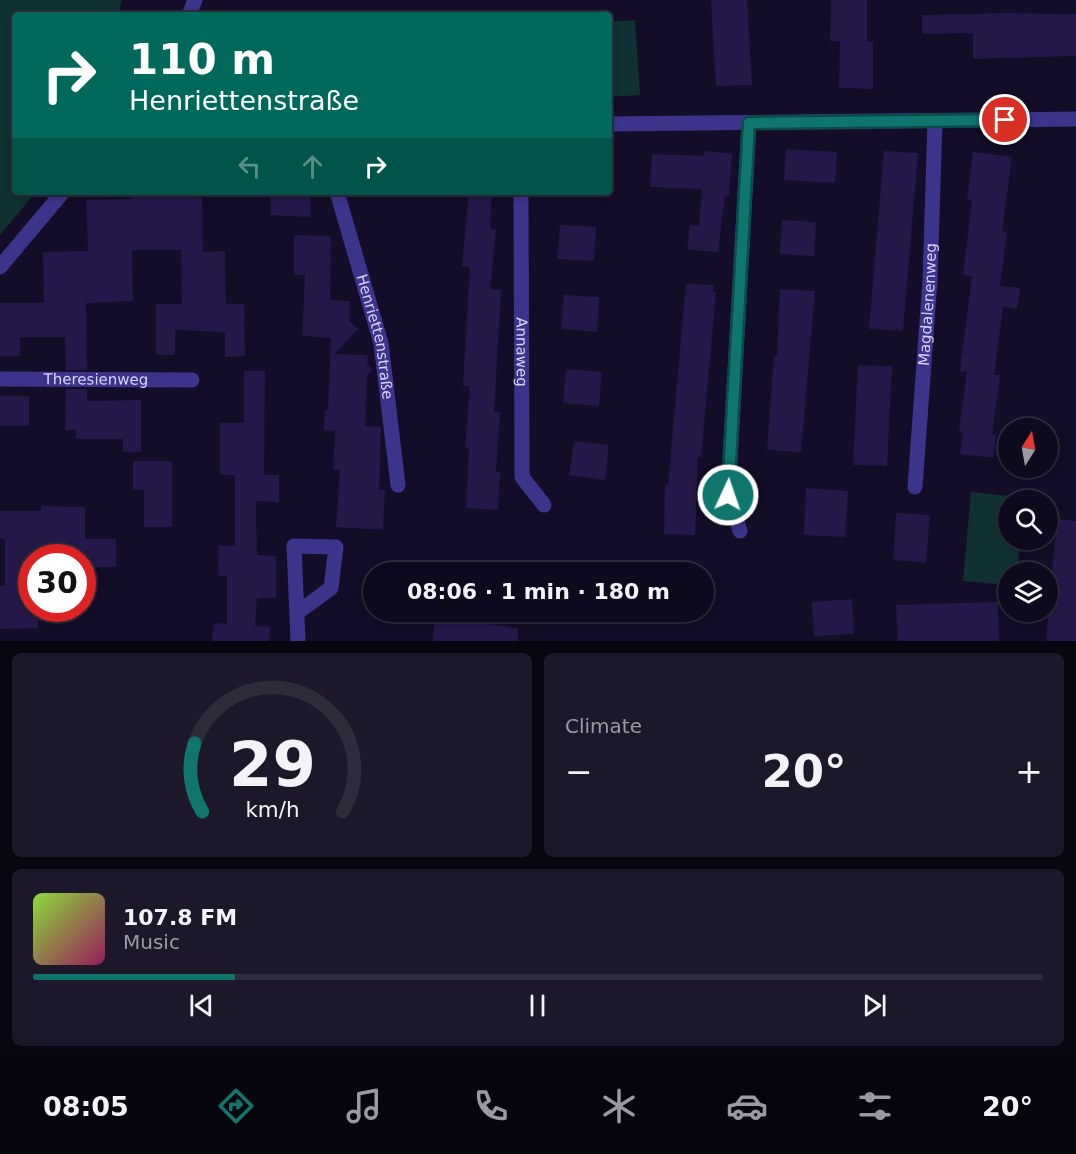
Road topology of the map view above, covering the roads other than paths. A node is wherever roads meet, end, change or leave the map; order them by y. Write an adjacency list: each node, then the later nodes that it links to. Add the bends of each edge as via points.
1 (1076, 119): 2 (street)
2 (935, 121): 3 (street); 12 (street, Magdalenenweg, via 930,280)
3 (749, 123): 4 (street); 14 (street, via 728,495)
4 (612, 124)
5 (60, 195): 8 (street)
6 (338, 195): 11 (street, Henriettenstraße, via 381,343)
7 (521, 195): 13 (street, Annaweg, via 522,477)
8 (0, 267)
9 (0, 379): 10 (street, Theresienweg)
10 (192, 380)
11 (399, 485)
12 (915, 487)
13 (544, 505)
14 (740, 531)
15 (297, 613): 15 (street, via 331,588 336,547 294,546); 16 (street)
16 (298, 641)

